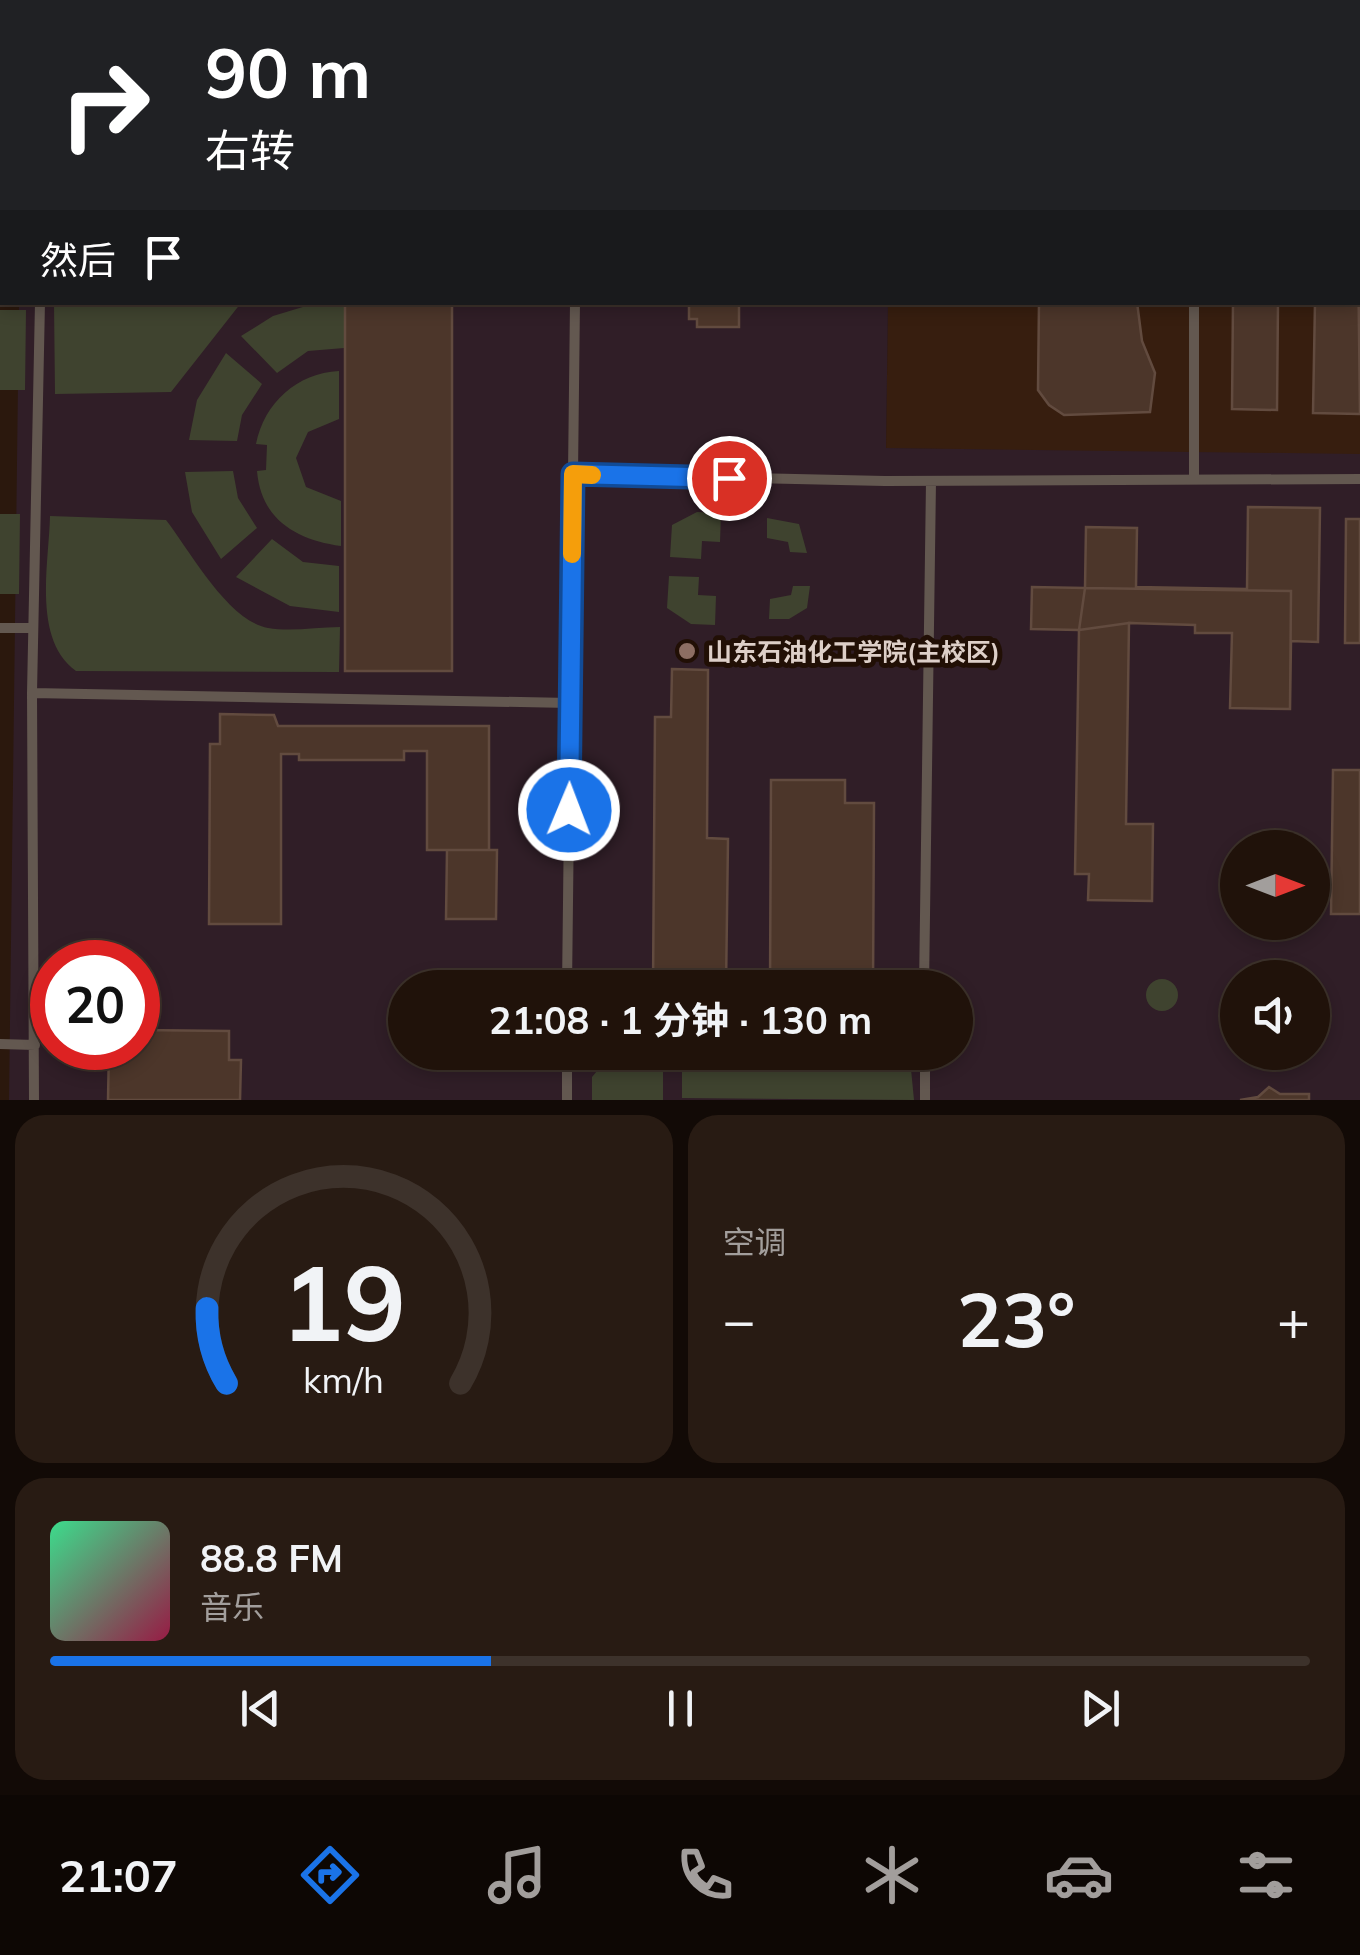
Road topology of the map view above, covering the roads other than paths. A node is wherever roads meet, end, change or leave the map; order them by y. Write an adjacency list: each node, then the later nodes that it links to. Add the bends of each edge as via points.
1 (40, 305): 9 (lane)
2 (575, 305): 4 (lane)
3 (1194, 305): 7 (lane)
4 (573, 474): 6 (lane); 11 (lane)
5 (1360, 479): 7 (lane)
6 (931, 480): 7 (lane); 14 (lane)
7 (1194, 480)
8 (0, 628): 9 (lane)
9 (33, 628): 10 (lane)
10 (32, 694): 11 (lane); 12 (lane)
11 (570, 704): 13 (lane)
12 (35, 940)
13 (568, 970)
14 (924, 970)
15 (0, 1044): 16 (lane)
16 (30, 1045)
17 (35, 1070): 20 (lane)
18 (567, 1070): 21 (lane)
19 (924, 1070): 22 (lane)
20 (34, 1100)
21 (566, 1100)
22 (925, 1100)

